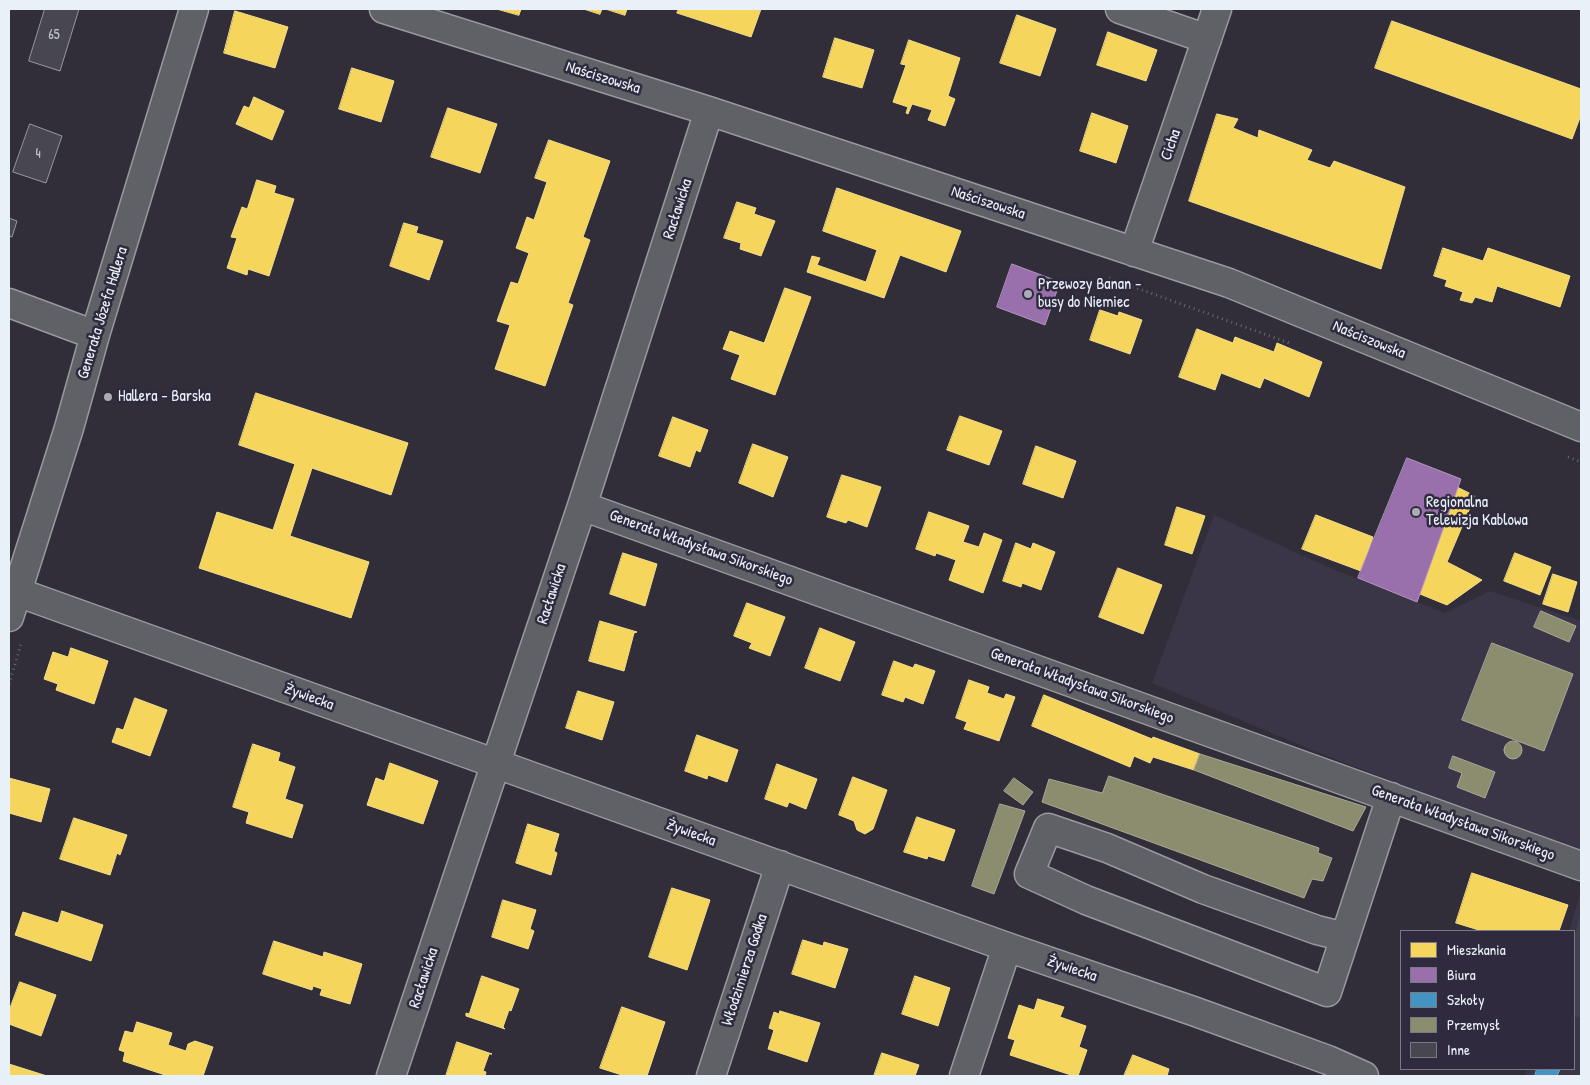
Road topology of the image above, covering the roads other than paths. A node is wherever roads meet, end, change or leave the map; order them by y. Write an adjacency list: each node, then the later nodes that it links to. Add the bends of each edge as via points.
1 (194, 9): 9 (street, Generała Józefa Hallera)
2 (384, 9): 6 (street, Naściszowska)
3 (1120, 9): 5 (street)
4 (1217, 9): 5 (street, Cicha)
5 (1207, 39): 7 (street, Cicha)
6 (709, 111): 7 (street, Naściszowska); 11 (street, Racławicka)
7 (1134, 252): 10 (street, Naściszowska, via 1230,283)
8 (9, 303): 9 (street)
9 (95, 335): 12 (street, Generała Józefa Hallera)
10 (1581, 427)
11 (582, 506): 13 (street, Racławicka); 14 (street, Generała Władysława Sikorskiego)
12 (13, 605): 13 (street, Żywiecka)
13 (496, 764): 15 (street, Żywiecka); 20 (street, Racławicka)
14 (1391, 797): 16 (street, Generała Władysława Sikorskiego); 17 (street)
15 (780, 865): 18 (street, Żywiecka); 21 (street, Włodzimierza Godka)
16 (1581, 866)
17 (1345, 937): 17 (street, via 1327,992 1086,900 1029,874 1048,828 1108,848 1203,889)
18 (1007, 947): 19 (street, Żywiecka); 22 (street)
19 (1324, 1068): 23 (street, Żywiecka)
20 (391, 1076)
21 (711, 1076)
22 (964, 1076)
23 (1364, 1076)

